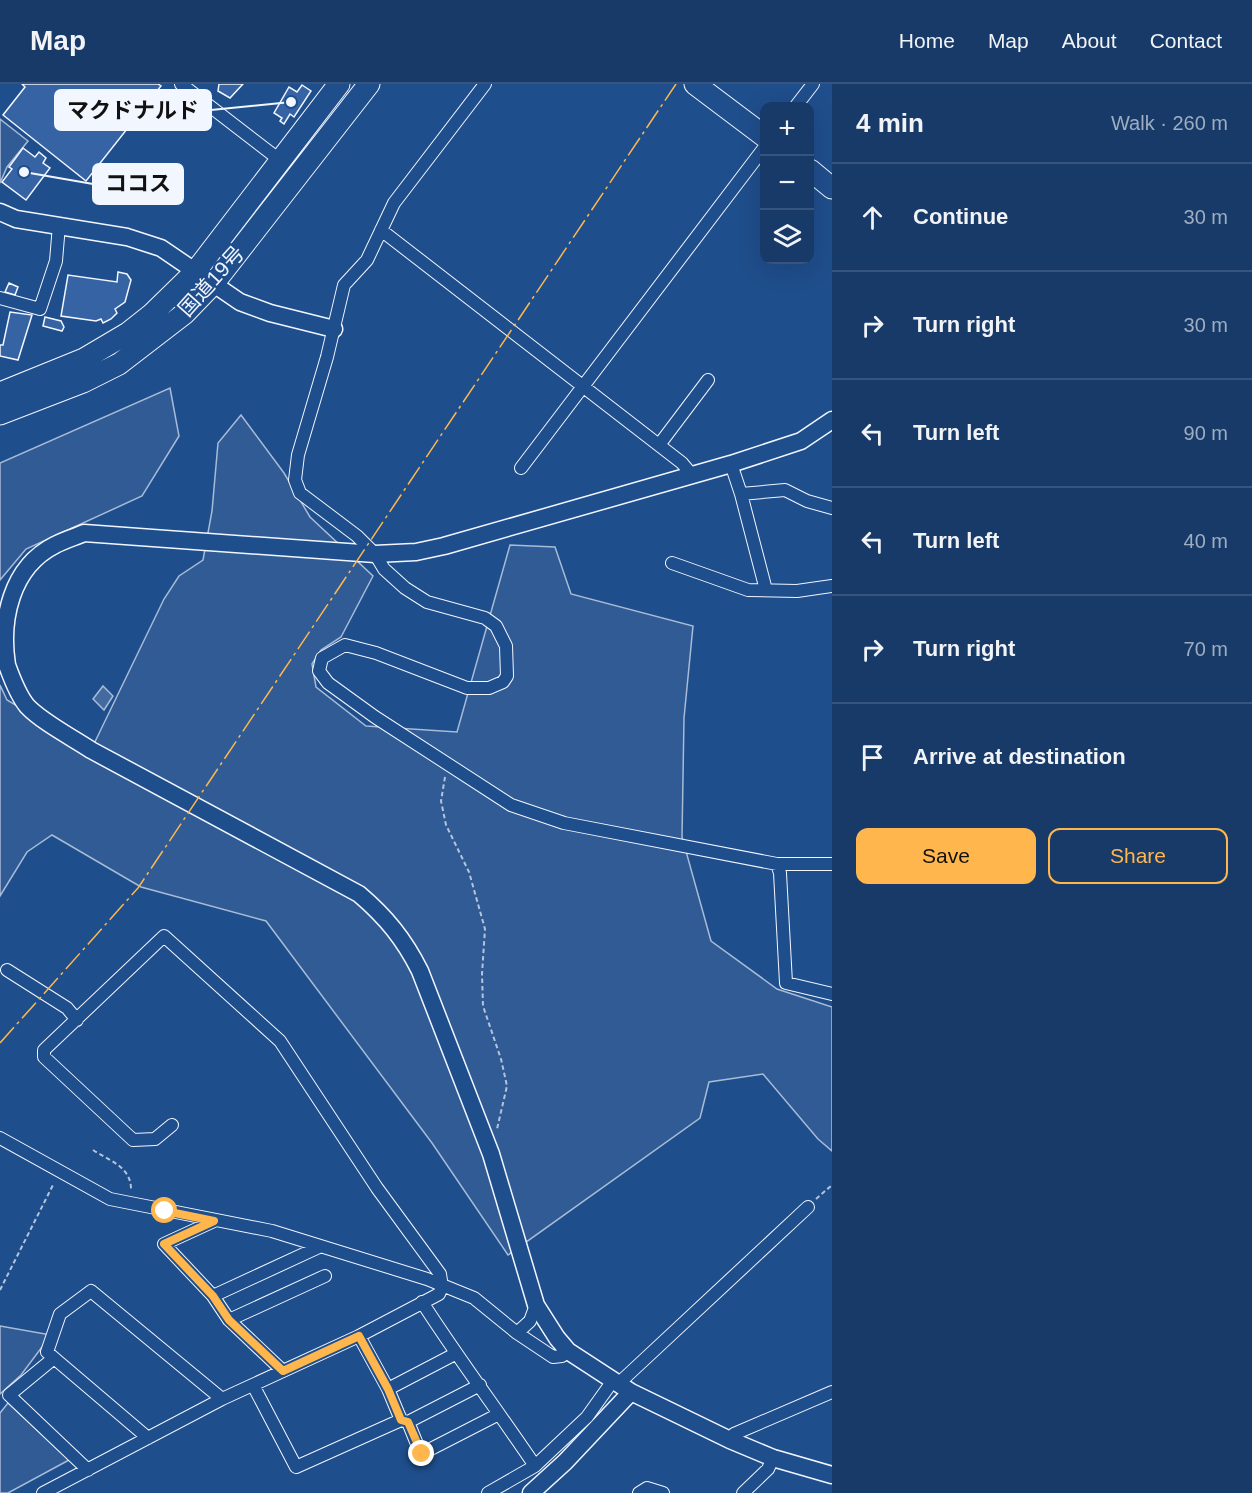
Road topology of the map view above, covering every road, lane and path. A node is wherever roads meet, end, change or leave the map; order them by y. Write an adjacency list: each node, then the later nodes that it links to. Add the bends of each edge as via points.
1 (181, 84): 10 (street)
2 (339, 84): 10 (highway, 国道19号)
3 (369, 84): 17 (highway, 国道19号)
4 (485, 84): 15 (street, via 394,203)
5 (695, 84): 8 (highway)
6 (813, 84): 7 (street)
7 (799, 102)
8 (760, 132)
9 (760, 155): 21 (street)
10 (281, 161): 16 (highway, 国道19号)
11 (814, 173): 12 (highway)
12 (832, 188)
13 (0, 212): 14 (street, via 16,219)
14 (59, 225): 16 (street, via 138,240 161,248); 18 (street, via 56,261 40,309)
15 (381, 230): 19 (street, via 366,260 344,285); 21 (street)
16 (195, 272): 17 (street); 22 (highway, 国道19号, via 128,333 84,359)
17 (214, 283): 19 (street, via 255,309); 23 (highway, 国道19号, via 183,314 118,364)
18 (0, 297)
19 (334, 329): 31 (street, via 298,455 296,488)
20 (708, 380): 25 (street)
21 (584, 386): 25 (street); 27 (street)
22 (0, 393)
23 (0, 414)
24 (832, 420): 26 (street, via 801,441)
25 (659, 445): 28 (street)
26 (731, 464): 28 (street); 29 (street)
27 (521, 468)
28 (692, 475): 31 (street, via 444,546)
29 (741, 494): 30 (street, via 784,490); 34 (street)
30 (832, 508)
31 (375, 554): 35 (street, via 84,532 53,545 29,565 10,589 2,616 0,647); 36 (street, via 384,569 427,602 485,618 504,638 507,676 489,688 455,685 356,646 345,645 328,652 319,662 319,671 328,683)
32 (672, 564): 34 (street, via 748,590)
33 (832, 586): 34 (street)
34 (766, 590)
35 (6, 678): 45 (street, via 28,706 91,750 359,894 385,916 420,970)
36 (451, 767): 37 (street, via 511,806 532,814); 45 (path, via 442,783 442,811 450,838 469,872 485,929 483,1006 507,1086)
37 (777, 864): 38 (street); 40 (street, via 786,983)
38 (832, 864)
39 (7, 970): 41 (street, via 67,1008)
40 (832, 993)
41 (77, 1020): 42 (street, via 44,1050 44,1056 134,1140 154,1139); 53 (street, via 164,936 280,1041 376,1188 440,1274)
42 (172, 1125)
43 (0, 1138): 46 (street)
44 (93, 1150): 48 (path, via 128,1173 132,1182)
45 (490, 1154): 57 (street)
46 (60, 1171): 48 (street, via 110,1199); 54 (path)
47 (832, 1185): 49 (path)
48 (131, 1204): 50 (street)
49 (808, 1207): 67 (street)
50 (214, 1221): 51 (street, via 272,1231); 55 (street, via 164,1244)
51 (320, 1247): 53 (street); 55 (street)
52 (325, 1276): 58 (street)
53 (442, 1287): 56 (street, via 439,1294); 59 (street, via 474,1298)
54 (0, 1290)
55 (213, 1296): 58 (street)
56 (422, 1302): 60 (street); 62 (street)
57 (536, 1305): 59 (street, via 530,1321); 61 (street)
58 (229, 1320): 64 (street)
59 (517, 1333): 61 (street, via 553,1357)
60 (359, 1336): 64 (street); 68 (street)
61 (568, 1352): 67 (street)
62 (455, 1354): 66 (street); 68 (street)
63 (54, 1358): 70 (street, via 47,1352 60,1314 91,1291); 73 (street); 77 (street, via 9,1395)
64 (283, 1371): 65 (street)
65 (253, 1385): 70 (street); 72 (street, via 296,1467)
66 (480, 1385): 71 (street); 72 (street)
67 (620, 1386): 74 (street); 76 (street); 81 (street, via 565,1462)
68 (388, 1389): 72 (street)
69 (832, 1392): 74 (street, via 734,1434)
70 (222, 1399): 73 (street)
71 (499, 1414): 72 (street, via 422,1454); 76 (street)
72 (404, 1421)
73 (148, 1438): 77 (street)
74 (730, 1440): 75 (street)
75 (773, 1458): 78 (street); 84 (street)
76 (535, 1466): 80 (street)
77 (88, 1470): 79 (street)
78 (832, 1475)
79 (43, 1493)
80 (488, 1493)
81 (531, 1493)
82 (639, 1493): 83 (street, via 647,1488)
83 (663, 1493)
84 (743, 1493)

